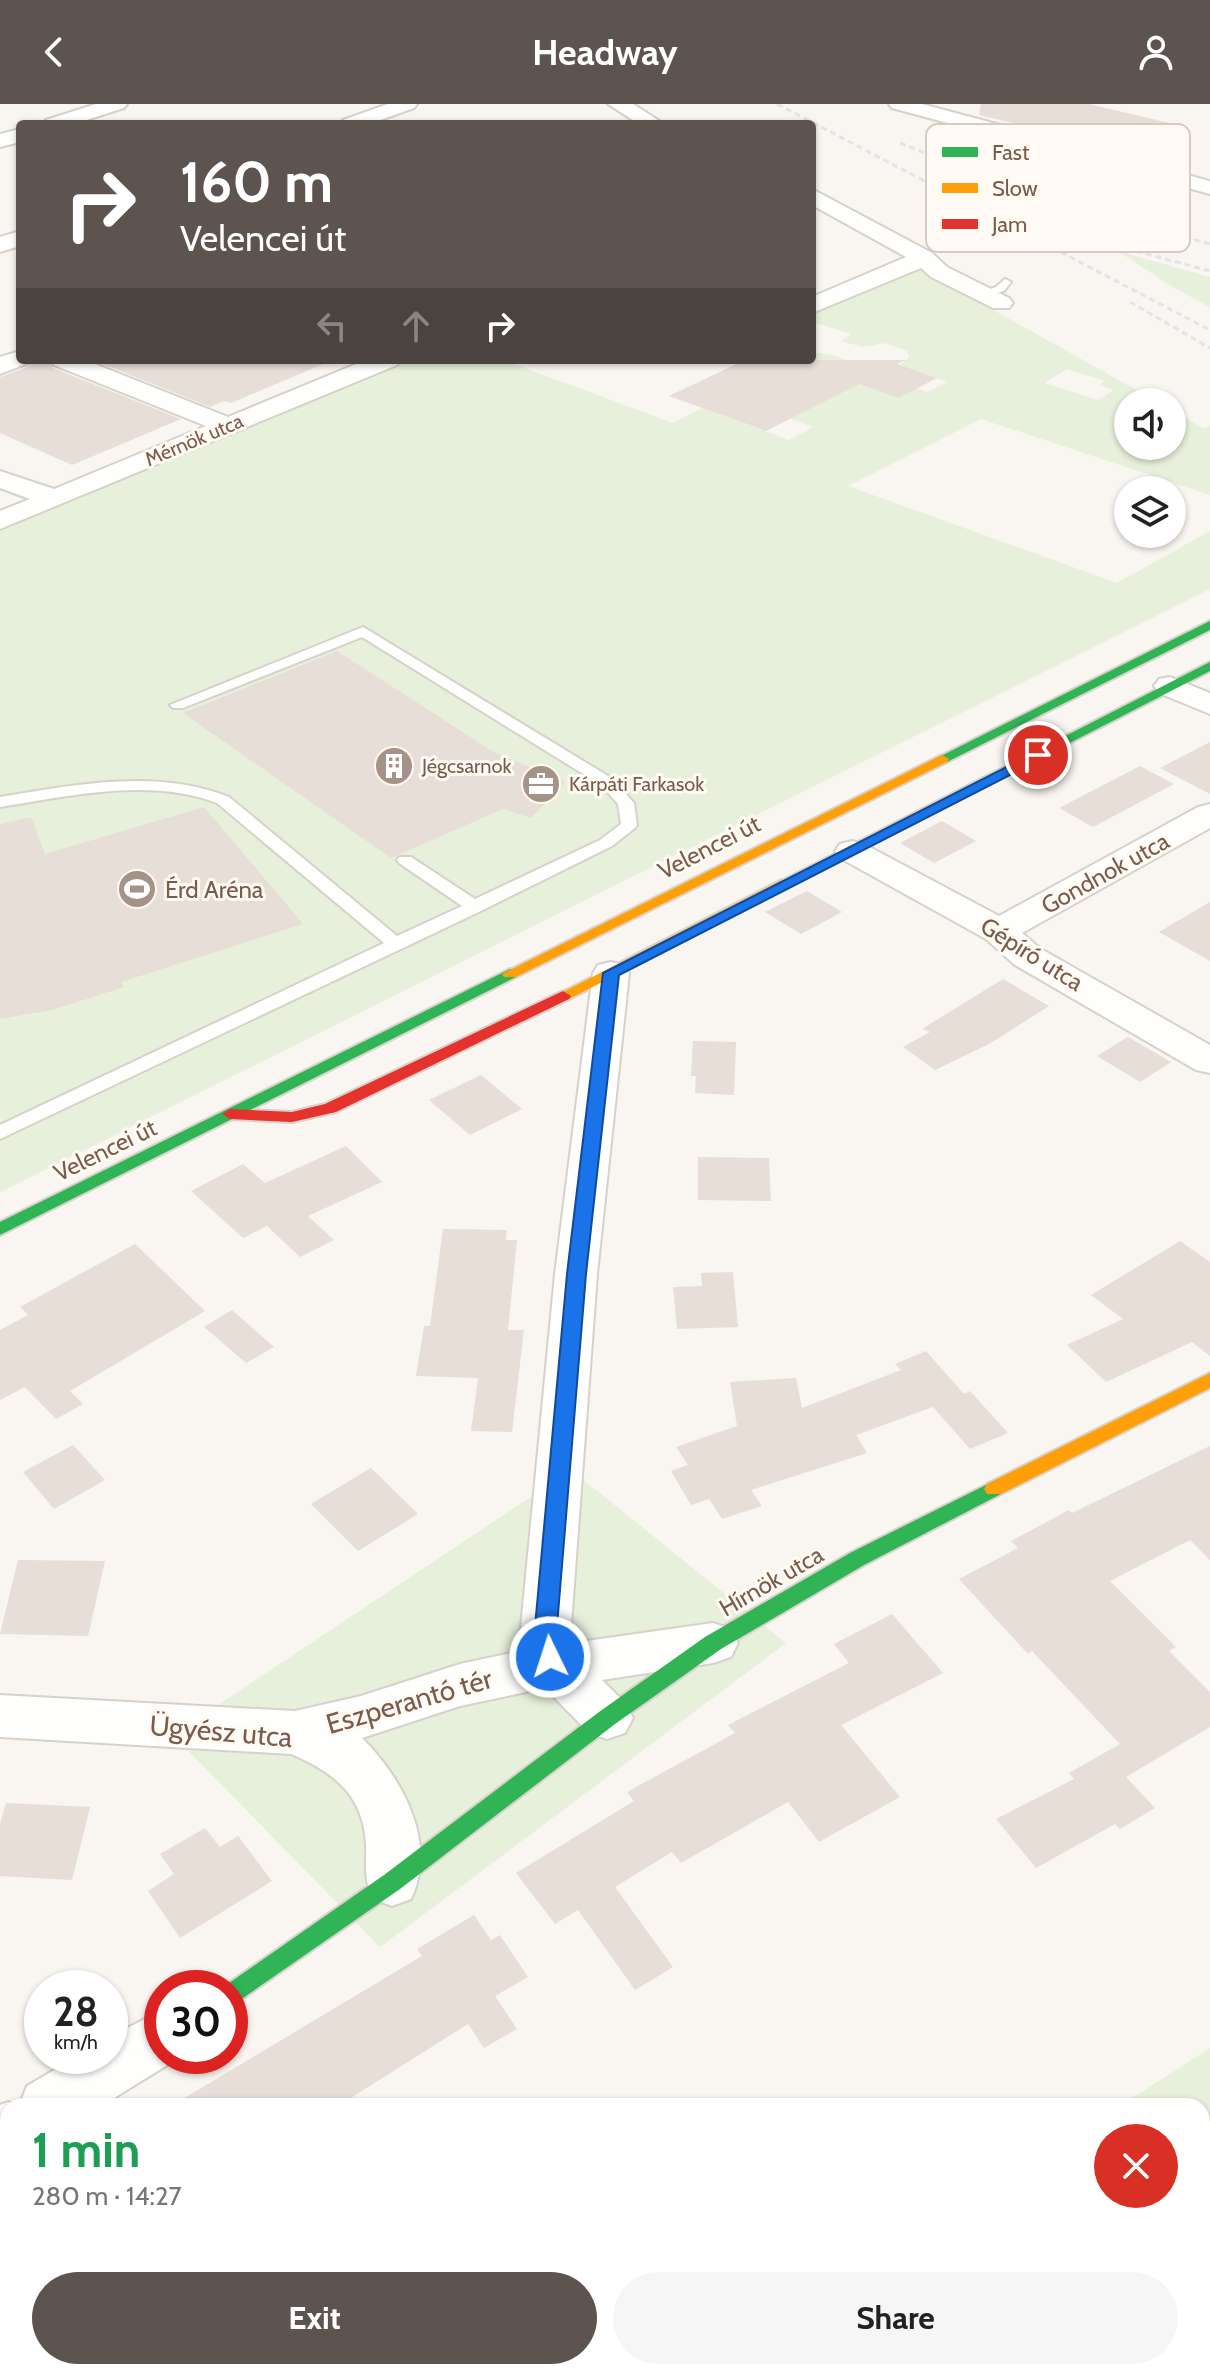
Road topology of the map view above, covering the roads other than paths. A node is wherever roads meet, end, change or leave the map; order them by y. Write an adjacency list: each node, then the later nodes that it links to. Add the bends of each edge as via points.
1 (117, 104): 5 (street)
2 (407, 104): 6 (street)
3 (618, 104): 7 (street)
4 (899, 104): 8 (street)
5 (66, 120)
6 (361, 120)
7 (647, 120)
8 (973, 124)
9 (1190, 183): 10 (street)
10 (1210, 188)
11 (816, 198): 12 (street)
12 (924, 258): 13 (street, via 939,272); 14 (street)
13 (996, 293)
14 (816, 304)
15 (73, 364): 17 (street)
16 (370, 364): 17 (street, Mérnök utca)
17 (228, 426): 19 (street, Mérnök utca)
18 (0, 479): 19 (street)
19 (54, 498): 20 (street, Mérnök utca)
20 (0, 521)
21 (1210, 625): 35 (street, Velencei út)
22 (1210, 666): 23 (street)
23 (1170, 686): 25 (street); 28 (street)
24 (178, 705): 30 (lane, via 363,631 607,782 626,803 629,825 606,843)
25 (1210, 705)
26 (0, 802): 32 (lane, via 169,786 209,792)
27 (1210, 814): 31 (street, Gondnok utca)
28 (852, 851): 31 (street, Gépíró utca); 33 (street)
29 (405, 860): 30 (lane)
30 (475, 907): 32 (lane)
31 (999, 931): 34 (street, Gépíró utca, via 1028,957)
32 (396, 944): 36 (lane)
33 (611, 973): 35 (street, via 303,1118); 40 (street, via 576,1274 545,1638)
34 (1210, 1061)
35 (230, 1114): 37 (street, Velencei út)
36 (0, 1133)
37 (0, 1229)
38 (1210, 1380): 39 (street, Hírnök utca, via 857,1559)
39 (713, 1643): 40 (street, Eszperantó tér); 42 (street, Hírnök utca)
40 (557, 1668): 42 (street); 43 (street, Eszperantó tér, via 503,1674)
41 (0, 1716): 43 (street, Ügyész utca)
42 (607, 1718): 44 (street, Hírnök utca)
43 (295, 1733): 44 (street, Ügyész utca, via 343,1753 368,1778 393,1842)
44 (392, 1882): 45 (street, Hírnök utca)
45 (248, 1983)
46 (144, 2048): 47 (street)
47 (61, 2098)

